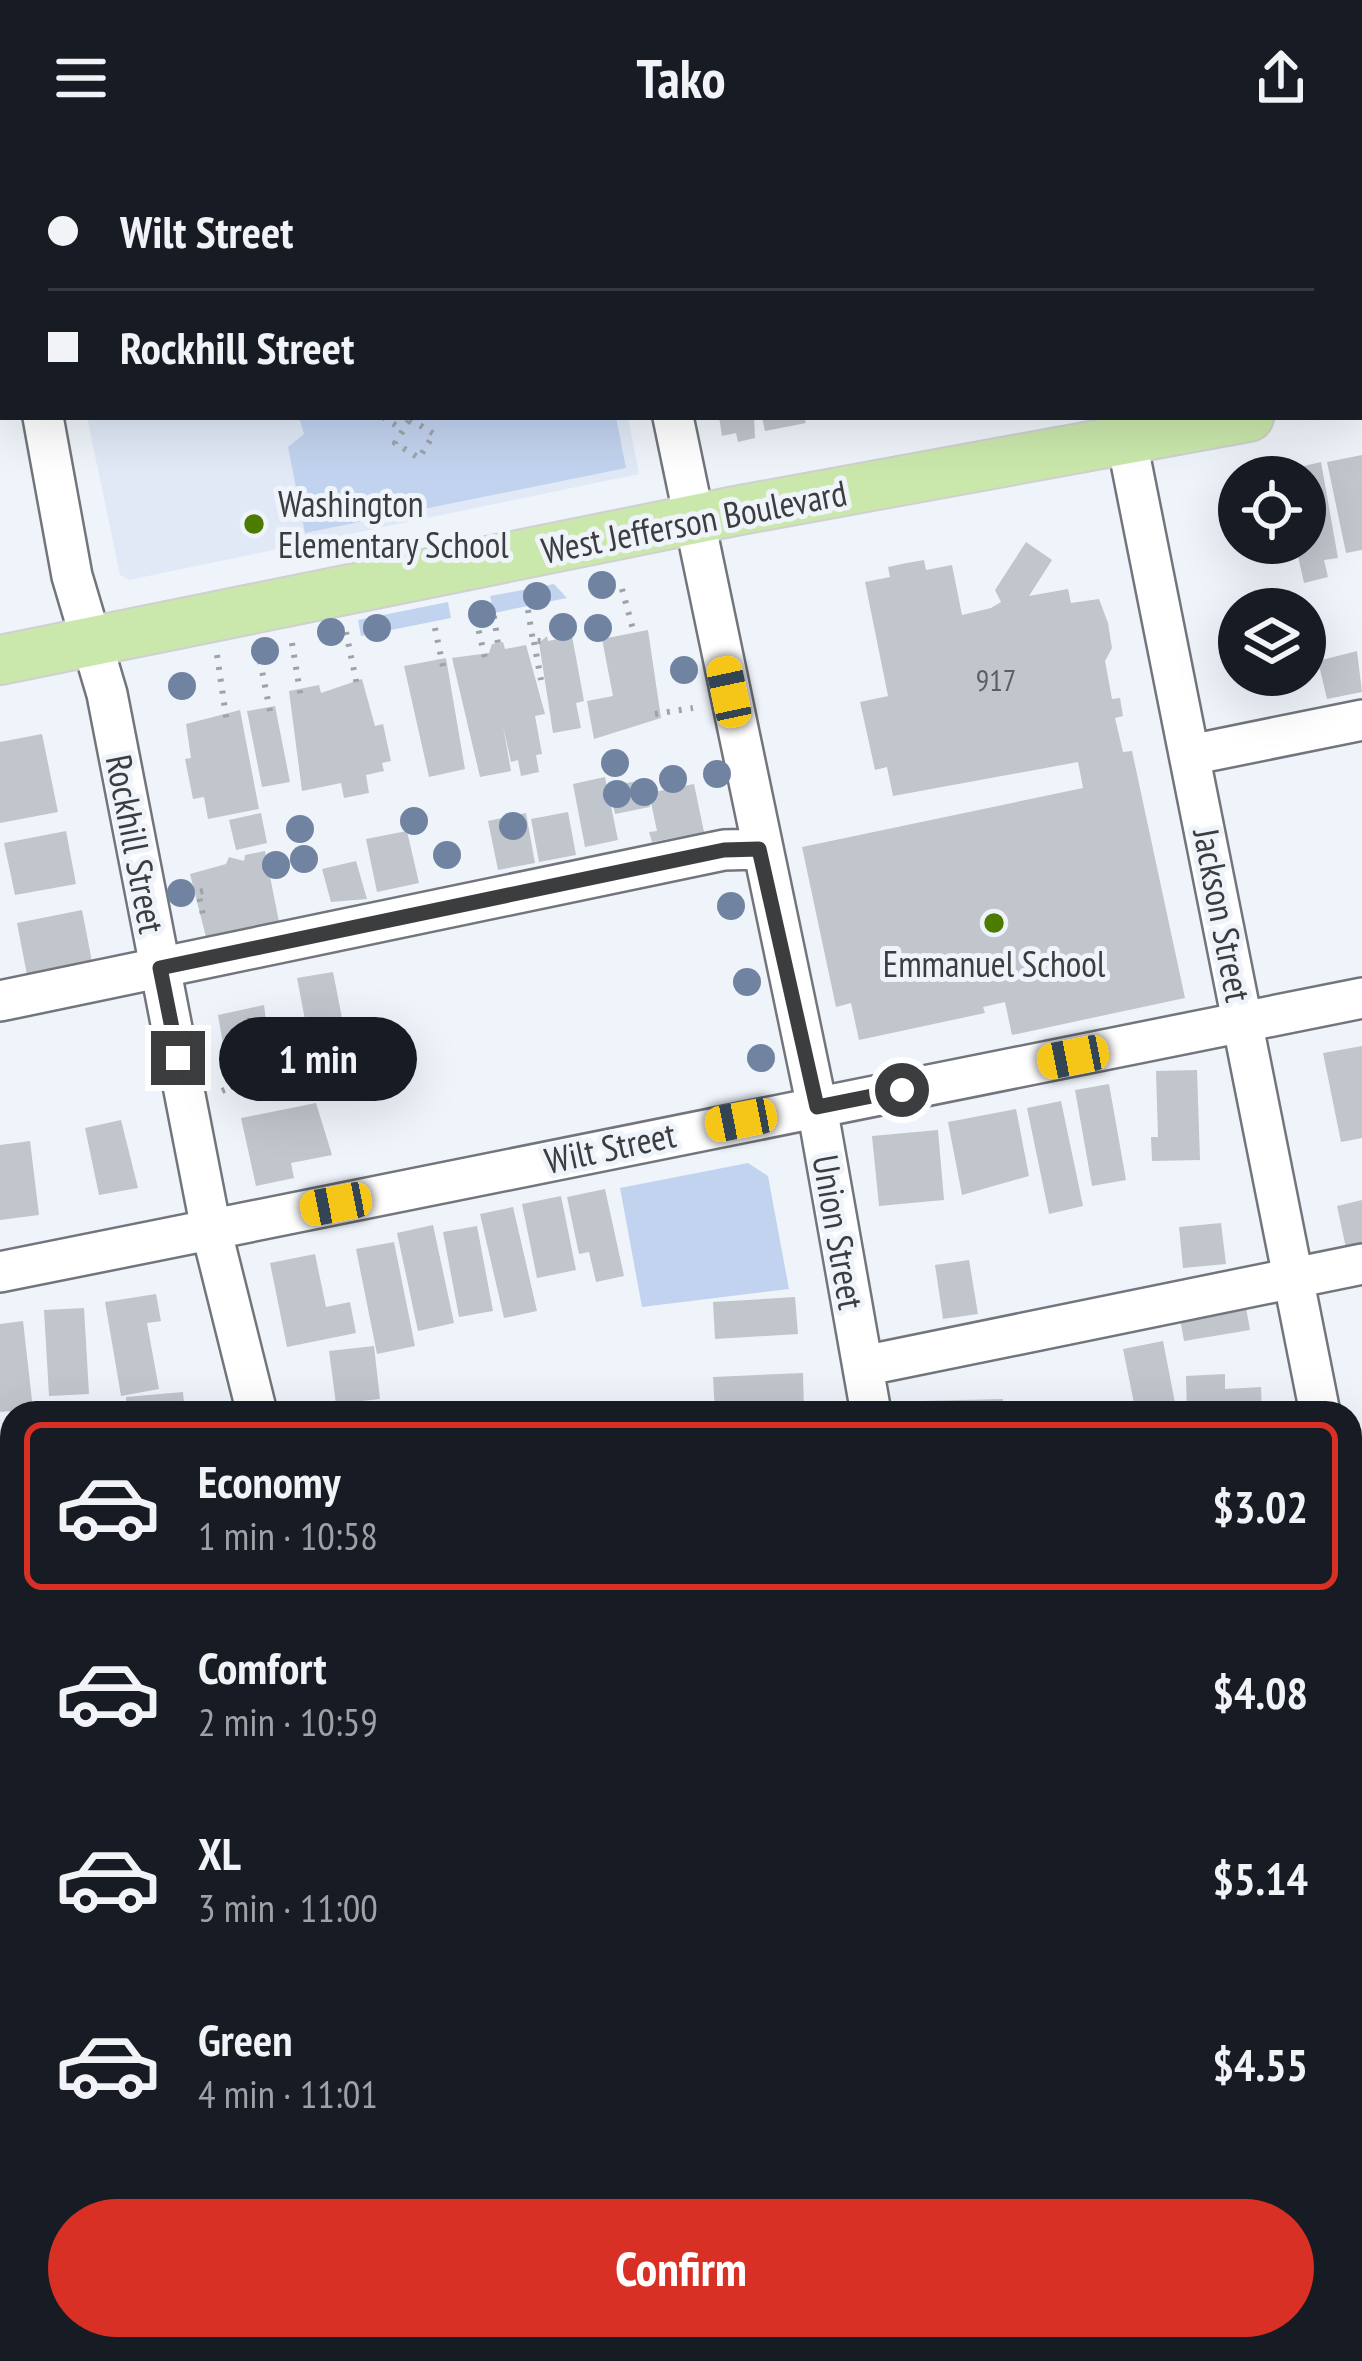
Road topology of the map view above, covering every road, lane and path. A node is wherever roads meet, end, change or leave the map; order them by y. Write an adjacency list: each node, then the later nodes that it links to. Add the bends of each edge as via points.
1 (44, 420): 20 (street, Rockhill Street)
2 (388, 420): 9 (path)
3 (409, 420): 9 (path)
4 (412, 420): 8 (path)
5 (427, 420): 8 (path)
6 (674, 420): 11 (street, Union Street)
7 (1220, 420): 10 (main road, West Jefferson Boulevard)
8 (422, 427): 9 (path, via 434,434 418,458 394,443)
9 (403, 430)
10 (1124, 430): 11 (main road, West Jefferson Boulevard); 37 (street, Jackson Street)
11 (694, 519): 20 (main road, West Jefferson Boulevard); 38 (street, Union Street)
12 (622, 589): 17 (path)
13 (528, 610): 18 (path)
14 (494, 616): 22 (path)
15 (476, 620): 26 (path)
16 (435, 628): 28 (path)
17 (634, 633)
18 (533, 641): 19 (path); 29 (path)
19 (545, 641)
20 (92, 643): 24 (main road, West Jefferson Boulevard); 43 (street, Rockhill Street)
21 (349, 645): 30 (path)
22 (500, 651)
23 (294, 655): 31 (path)
24 (0, 660)
25 (260, 661): 34 (path)
26 (486, 662)
27 (219, 671): 36 (path)
28 (444, 671)
29 (541, 680)
30 (357, 685)
31 (301, 698)
32 (697, 707): 33 (path)
33 (655, 714)
34 (271, 716)
35 (1362, 720): 37 (street)
36 (227, 723)
37 (1190, 755): 46 (street, Jackson Street)
38 (759, 849): 43 (street); 47 (street, Union Street)
39 (203, 891): 41 (path)
40 (186, 904): 41 (path)
41 (203, 913): 42 (path)
42 (206, 932)
43 (160, 968): 45 (street); 48 (street, Rockhill Street)
44 (1362, 998): 46 (street, Wilt Street)
45 (0, 1001)
46 (1244, 1023): 47 (street, Wilt Street); 51 (street, Jackson Street)
47 (817, 1107): 48 (street, Wilt Street); 52 (street, Union Street)
48 (211, 1229): 50 (street, Wilt Street); 53 (street, Rockhill Street)
49 (1362, 1264): 51 (street)
50 (0, 1272)
51 (1294, 1278): 52 (street); 55 (street, Jackson Street)
52 (863, 1366): 54 (street, Union Street)
53 (254, 1401)
54 (869, 1401)
55 (1318, 1401)

